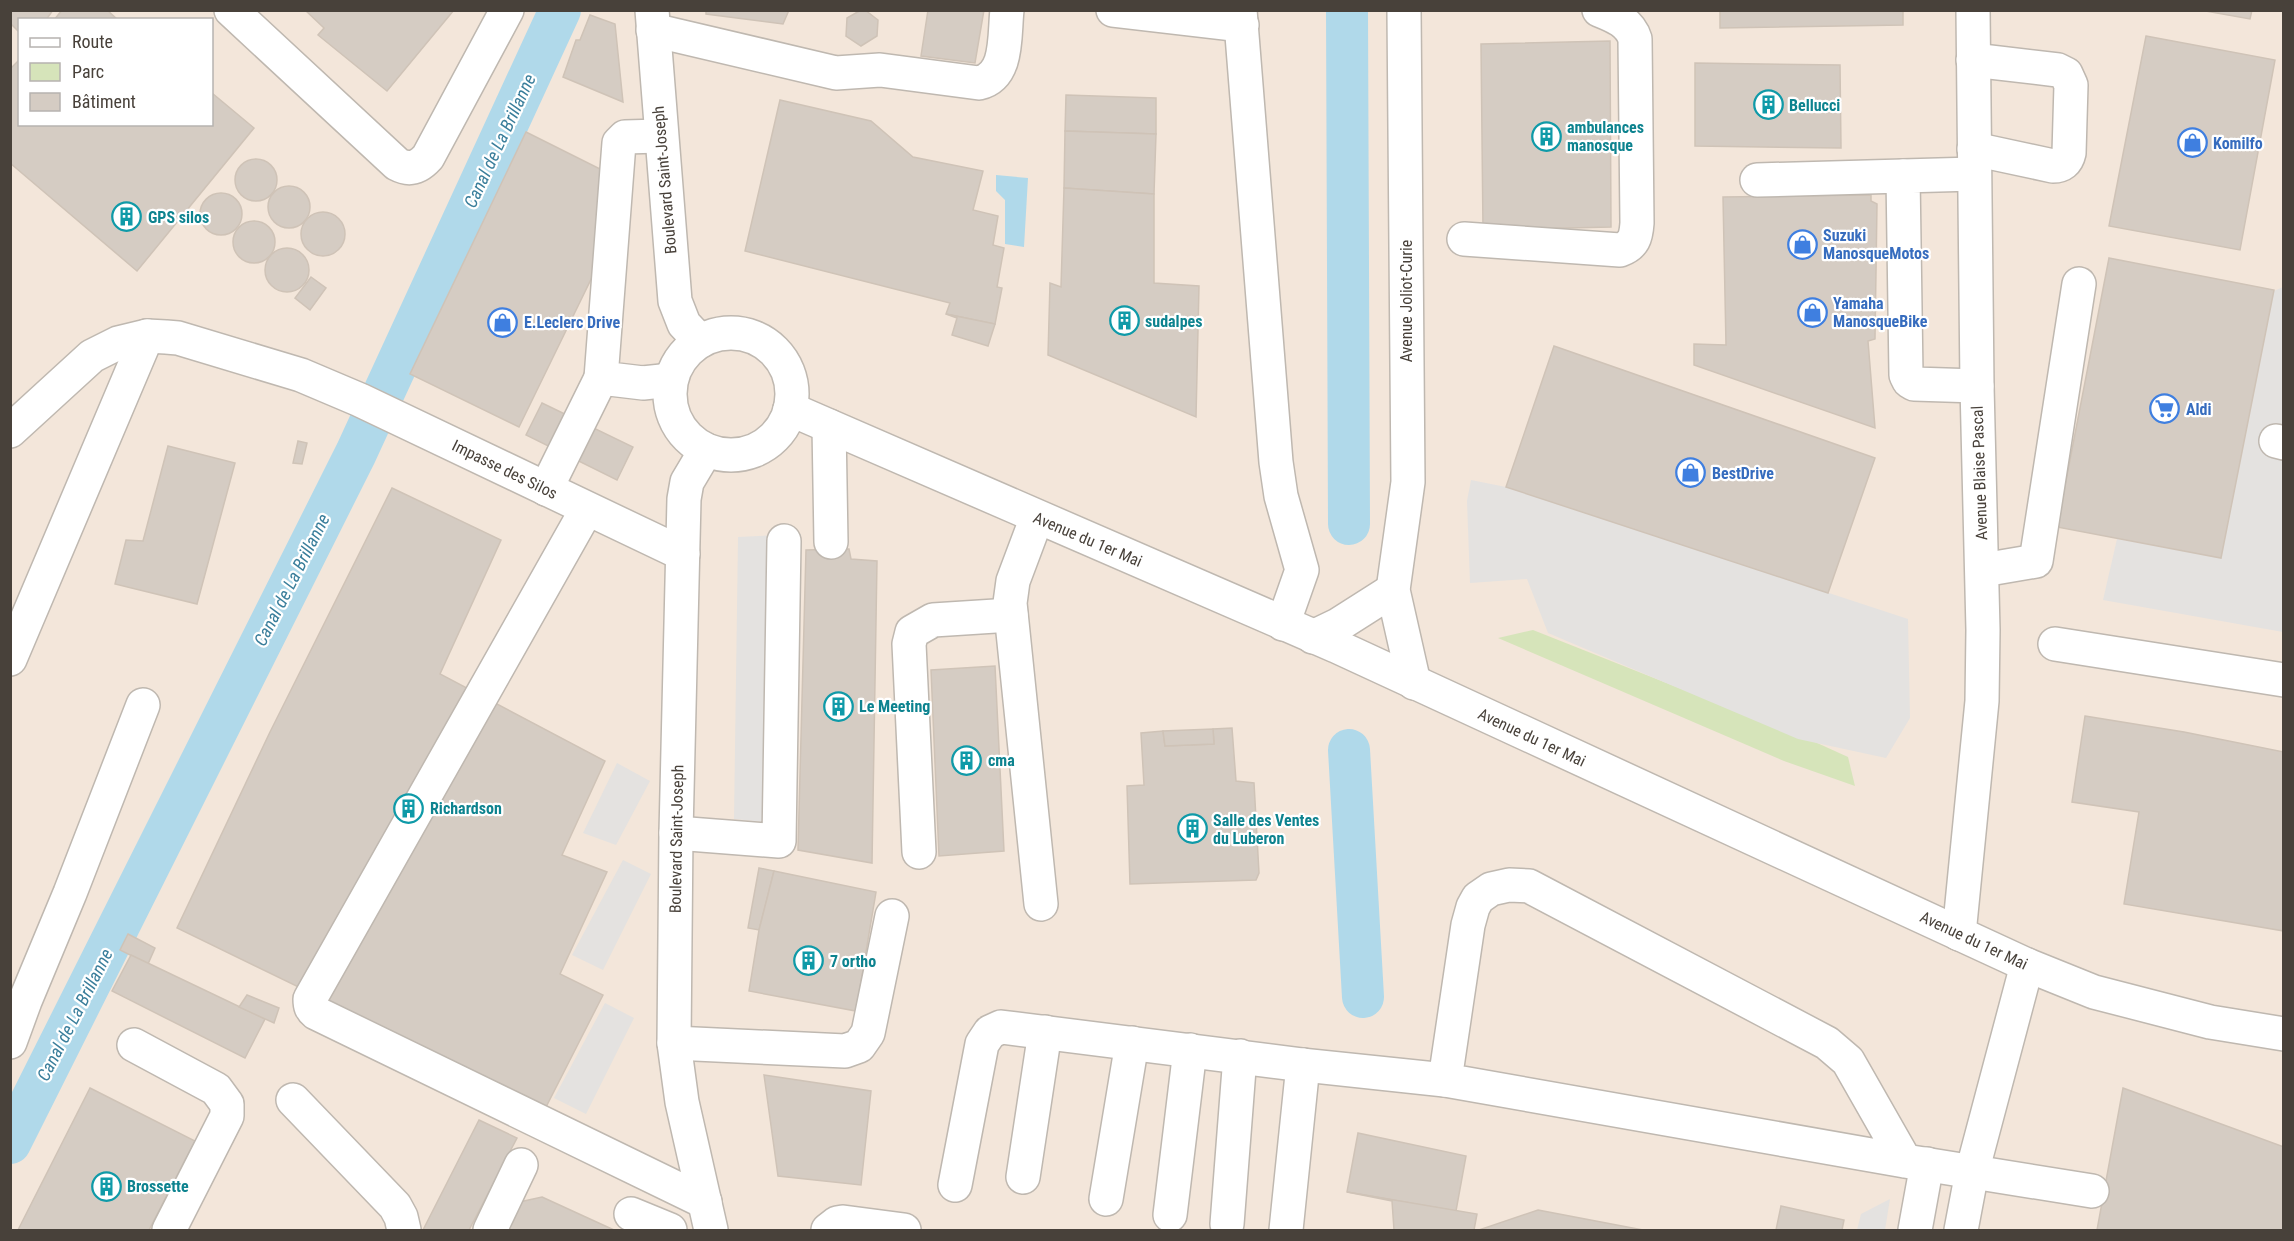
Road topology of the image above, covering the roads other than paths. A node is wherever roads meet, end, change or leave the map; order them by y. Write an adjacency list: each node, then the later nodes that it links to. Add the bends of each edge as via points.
1 (507, 10): 7 (street, via 429,157 420,165 405,168)
2 (1007, 10): 9 (street, via 1000,67 988,81 979,82 880,70 836,73)
3 (1113, 10): 8 (street)
4 (1404, 10): 33 (street, Avenue Joliot-Curie, via 1408,482)
5 (1599, 10): 15 (street, via 1627,25 1635,39 1634,241 1620,250)
6 (1973, 10): 10 (street, Avenue Blaise Pascal)
7 (234, 12)
8 (1241, 18): 35 (street, via 1276,462 1281,496 1302,570)
9 (652, 20): 11 (street, Boulevard Saint-Joseph)
10 (1973, 60): 12 (street, Avenue Blaise Pascal); 12 (street, via 2058,70 2066,74 2071,85 2069,153 2060,166)
11 (660, 136): 18 (street, Boulevard Saint-Joseph, via 675,301 684,324); 19 (street, via 625,137 619,143)
12 (1974, 161): 13 (street); 21 (street, Avenue Blaise Pascal)
13 (1903, 176): 14 (street); 21 (street, via 1908,381)
14 (1757, 180)
15 (1464, 239)
16 (2079, 284): 32 (street, via 2036,561)
17 (147, 336): 24 (street, Impasse des Silos, via 118,343 92,356); 26 (street, Impasse des Silos, via 178,338 327,385); 38 (street)
18 (700, 341): 20 (street, via 677,364); 22 (street, via 735,333 768,345 788,374 792,391)
19 (601, 378): 20 (street, via 643,383); 26 (street)
20 (671, 380): 25 (street, via 672,413 691,441)
21 (1977, 386): 32 (street, Avenue Blaise Pascal)
22 (790, 409): 23 (street, Avenue du 1er Mai); 25 (street, via 772,439 757,449 740,454)
23 (829, 426): 28 (street, Avenue du 1er Mai); 30 (street)
24 (10, 431)
25 (706, 450): 31 (street, Boulevard Saint-Joseph, via 686,489)
26 (546, 489): 27 (street, Impasse des Silos)
27 (586, 509): 31 (street, Impasse des Silos); 68 (street, via 310,999 311,1008)
28 (1037, 517): 34 (street, via 1013,581); 35 (street, Avenue du 1er Mai)
29 (784, 541): 42 (street, via 778,841)
30 (831, 542)
31 (682, 554): 42 (street, Boulevard Saint-Joseph)
32 (1983, 570): 46 (street, Avenue Blaise Pascal, via 1982,701)
33 (1393, 590): 36 (street, via 1338,626); 40 (street, Avenue Joliot-Curie)
34 (1011, 615): 43 (street, via 933,620 912,632 909,644); 44 (street)
35 (1283, 624): 36 (street, Avenue du 1er Mai)
36 (1313, 637): 40 (street, Avenue du 1er Mai)
37 (2055, 644): 39 (street)
38 (10, 659)
39 (2283, 680)
40 (1414, 684): 46 (street, Avenue du 1er Mai)
41 (142, 705): 50 (street)
42 (676, 833): 51 (street, Boulevard Saint-Joseph)
43 (919, 852)
44 (1041, 904)
45 (892, 916): 51 (street, via 868,1033 859,1046 845,1051)
46 (1959, 934): 47 (street, Avenue du 1er Mai)
47 (2027, 964): 49 (street, Avenue du 1er Mai, via 2094,992 2210,1022); 61 (street)
48 (1045, 1032): 52 (street); 62 (street); 63 (street, via 1001,1027 990,1032 982,1044)
49 (2283, 1034)
50 (10, 1042)
51 (674, 1043): 68 (street, Boulevard Saint-Joseph, via 682,1102)
52 (1132, 1043): 54 (street); 65 (street)
53 (134, 1044): 70 (street, via 216,1089 227,1104 227,1116)
54 (1190, 1050): 55 (street); 67 (street)
55 (1240, 1056): 56 (street); 69 (street)
56 (1303, 1065): 57 (street); 76 (street)
57 (1445, 1080): 59 (street); 59 (street, via 1473,907 1491,889 1529,886 1838,1051)
58 (293, 1100): 71 (street, via 395,1206)
59 (1916, 1163): 61 (street); 77 (street)
60 (521, 1165): 72 (street)
61 (1972, 1172): 64 (street); 78 (street)
62 (1023, 1177)
63 (955, 1185)
64 (2092, 1191)
65 (1106, 1199)
66 (631, 1214): 73 (street)
67 (1170, 1215)
68 (708, 1216)
69 (1227, 1224)
70 (169, 1230)
71 (404, 1230)
72 (490, 1230)
73 (670, 1230)
74 (828, 1230): 75 (street, via 843,1222)
75 (904, 1230)
76 (1286, 1230)
77 (1915, 1230)
78 (1961, 1230)

